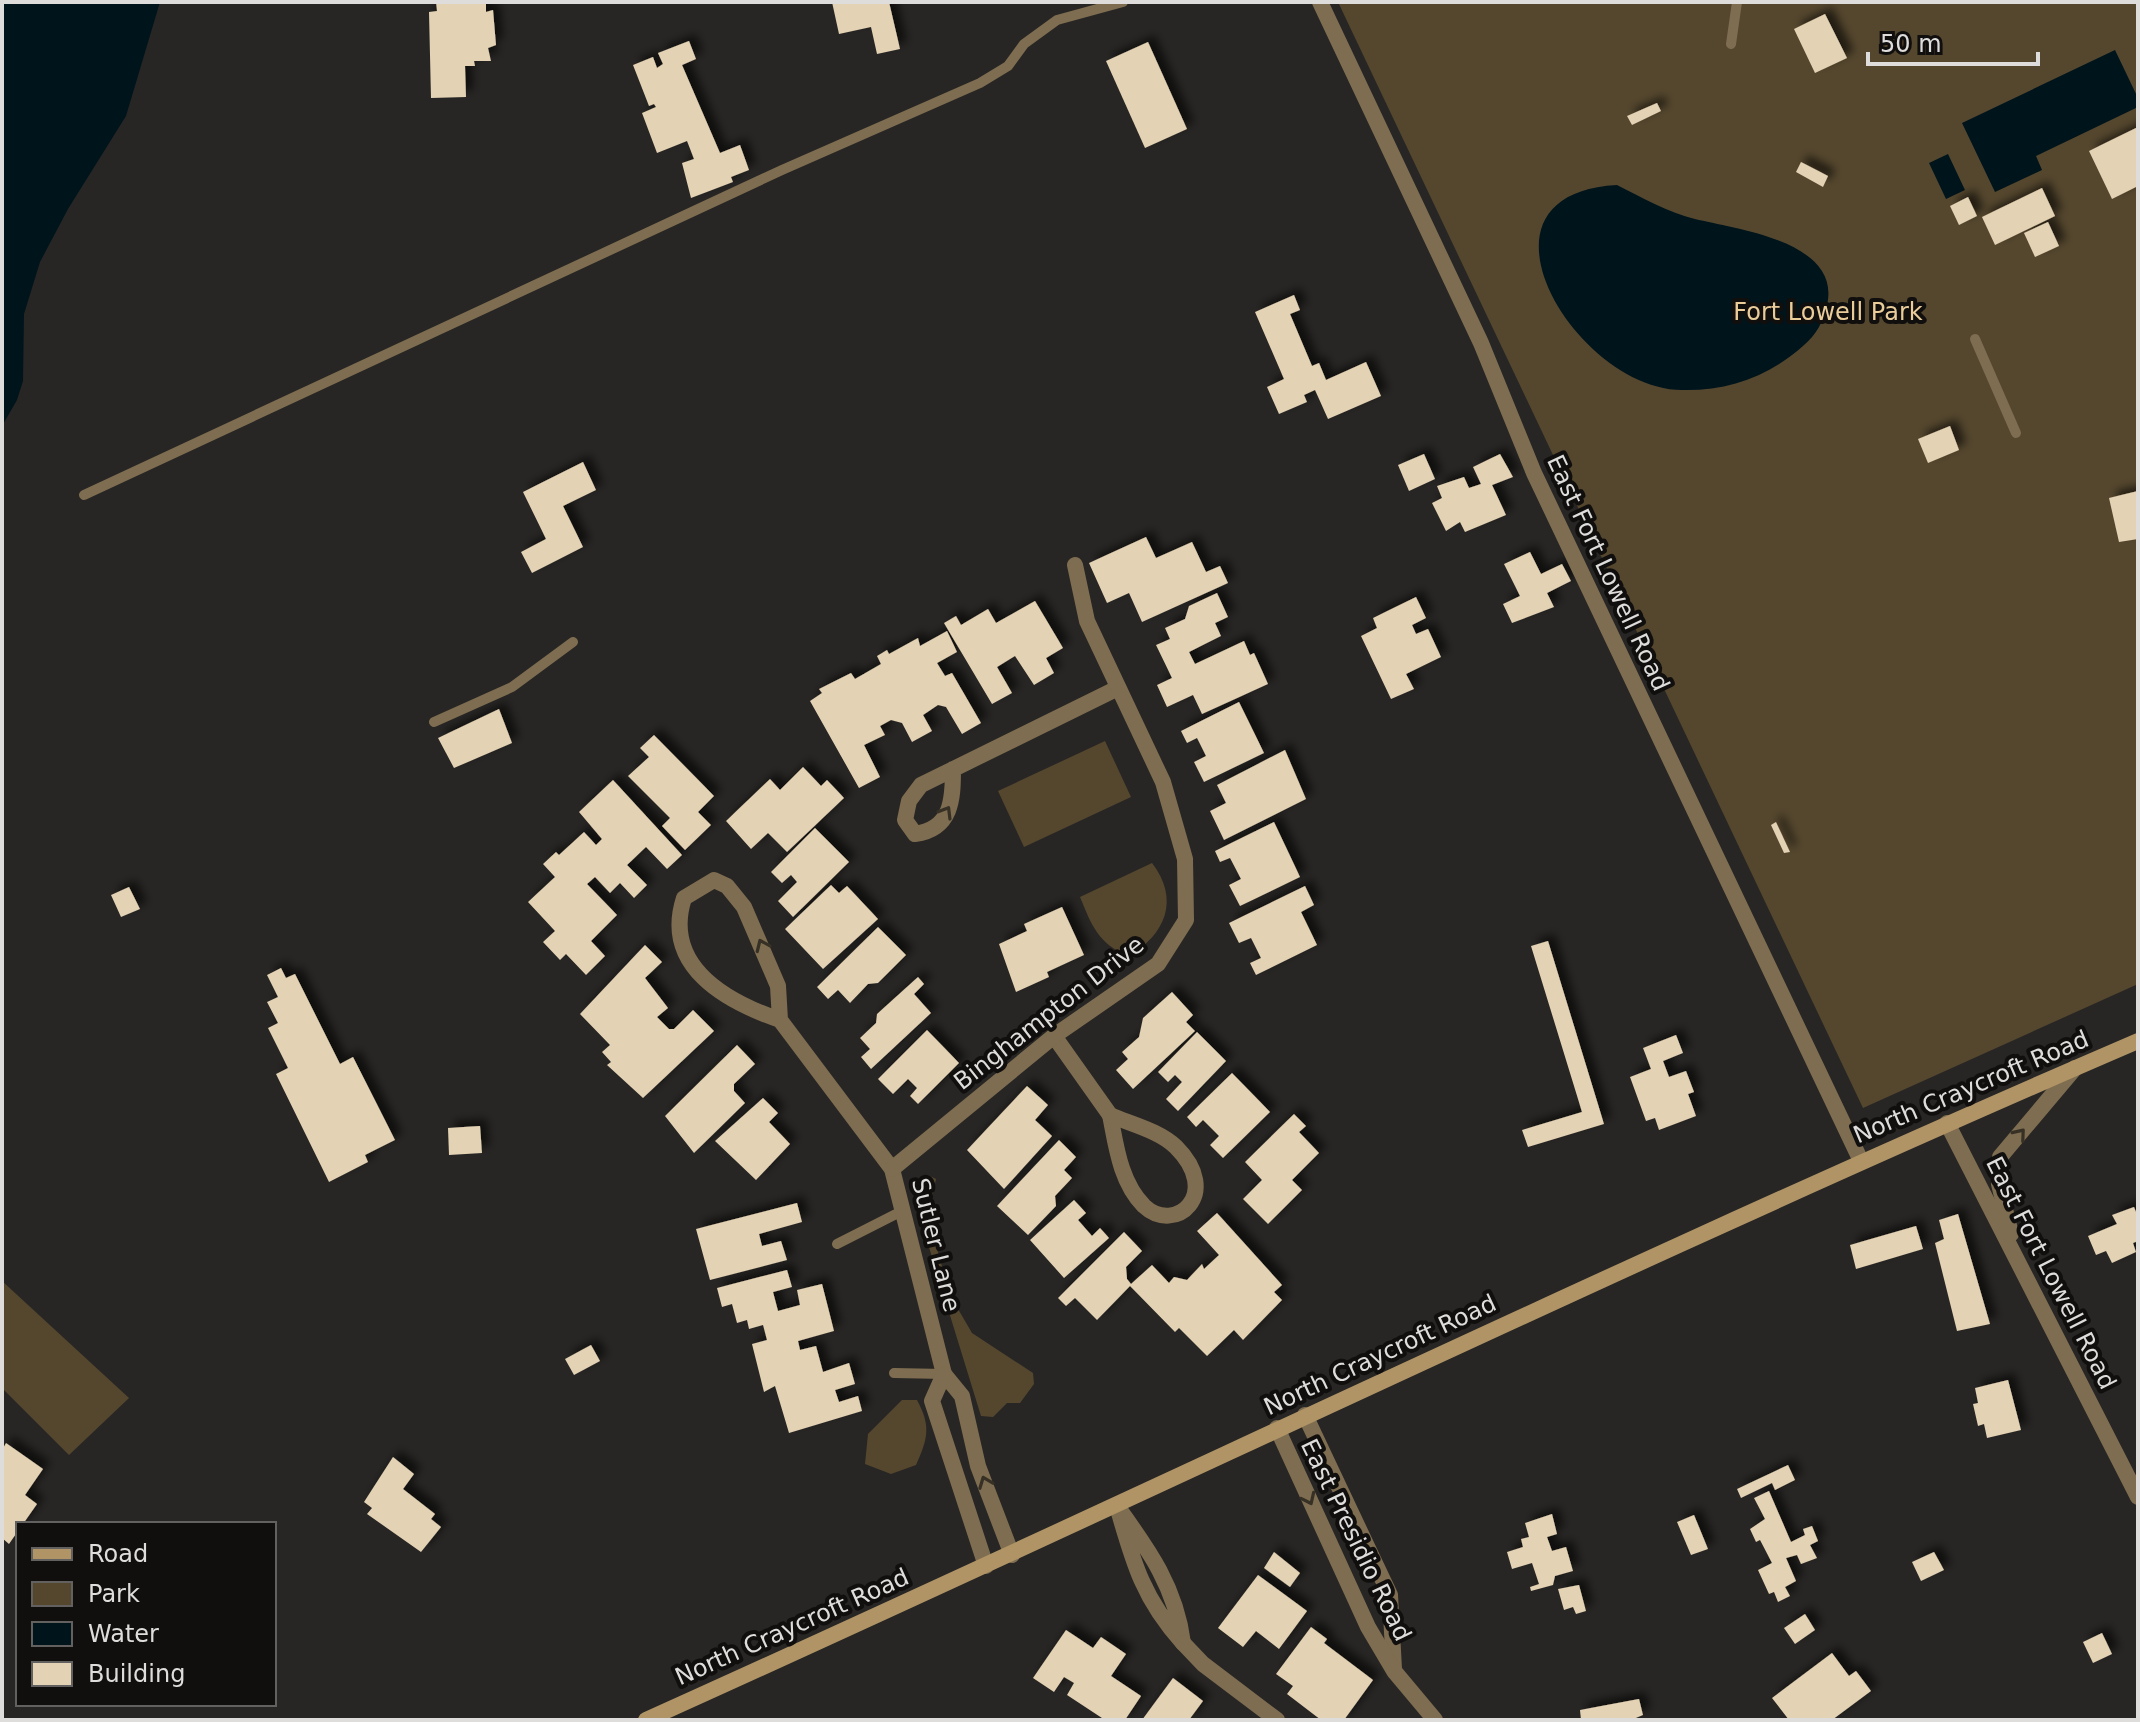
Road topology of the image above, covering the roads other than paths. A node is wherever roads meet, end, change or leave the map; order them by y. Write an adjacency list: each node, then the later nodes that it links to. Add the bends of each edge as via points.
1 (1123, 2): 7 (lane, via 1057,20 1024,44 1008,66 980,83)
2 (1320, 2): 19 (street, East Fort Lowell Road, via 1481,343 1534,473)
3 (1737, 2): 4 (lane)
4 (1731, 44)
5 (1975, 339): 6 (lane)
6 (2016, 433)
7 (84, 495)
8 (1075, 565): 10 (street, Binghampton Drive, via 1087,621)
9 (573, 642): 11 (lane, via 512,687)
10 (1118, 688): 12 (street); 14 (street, Binghampton Drive, via 1163,782 1185,859 1186,920 1158,964)
11 (434, 722)
12 (953, 769)
13 (780, 1020): 13 (street, one-way to 13, via 778,986 744,907 727,886 714,880 700,886 684,898 679,928 701,977 726,998); 20 (street, Sutler Lane)
14 (1054, 1036): 17 (street); 20 (street, Binghampton Drive)
15 (2138, 1041): 16 (main road, North Craycroft Road)
16 (2075, 1068): 18 (main road, North Craycroft Road); 23 (street, one-way to 16, via 1999,1184 2000,1157)
17 (1110, 1115): 17 (street, via 1114,1146 1135,1194 1156,1214 1182,1211 1199,1187 1195,1171 1162,1136)
18 (1947, 1123): 19 (main road, North Craycroft Road); 23 (street, East Fort Lowell Road)
19 (1861, 1161): 26 (main road, North Craycroft Road)
20 (892, 1169): 21 (street, Sutler Lane)
21 (902, 1211): 22 (lane); 25 (street, Sutler Lane)
22 (837, 1244)
23 (2017, 1259): 28 (street, East Fort Lowell Road)
24 (894, 1373): 25 (lane)
25 (944, 1374): 30 (street, Sutler Lane, one-way to 25, via 978,1466 962,1396); 31 (street, Sutler Lane, via 932,1401)
26 (1305, 1415): 27 (main road, North Craycroft Road); 32 (street, East Presidio Road, via 1390,1595)
27 (1277, 1428): 29 (main road, North Craycroft Road); 32 (street, East Presidio Road, one-way to 32, via 1368,1627)
28 (2136, 1497)
29 (1117, 1506): 30 (main road, North Craycroft Road); 34 (street, via 1133,1562 1158,1615 1203,1664)
30 (1012, 1555): 31 (main road, North Craycroft Road)
31 (986, 1566): 33 (main road, North Craycroft Road)
32 (1394, 1671): 35 (street, East Presidio Road)
33 (646, 1720)
34 (1277, 1720)
35 (1435, 1720)

